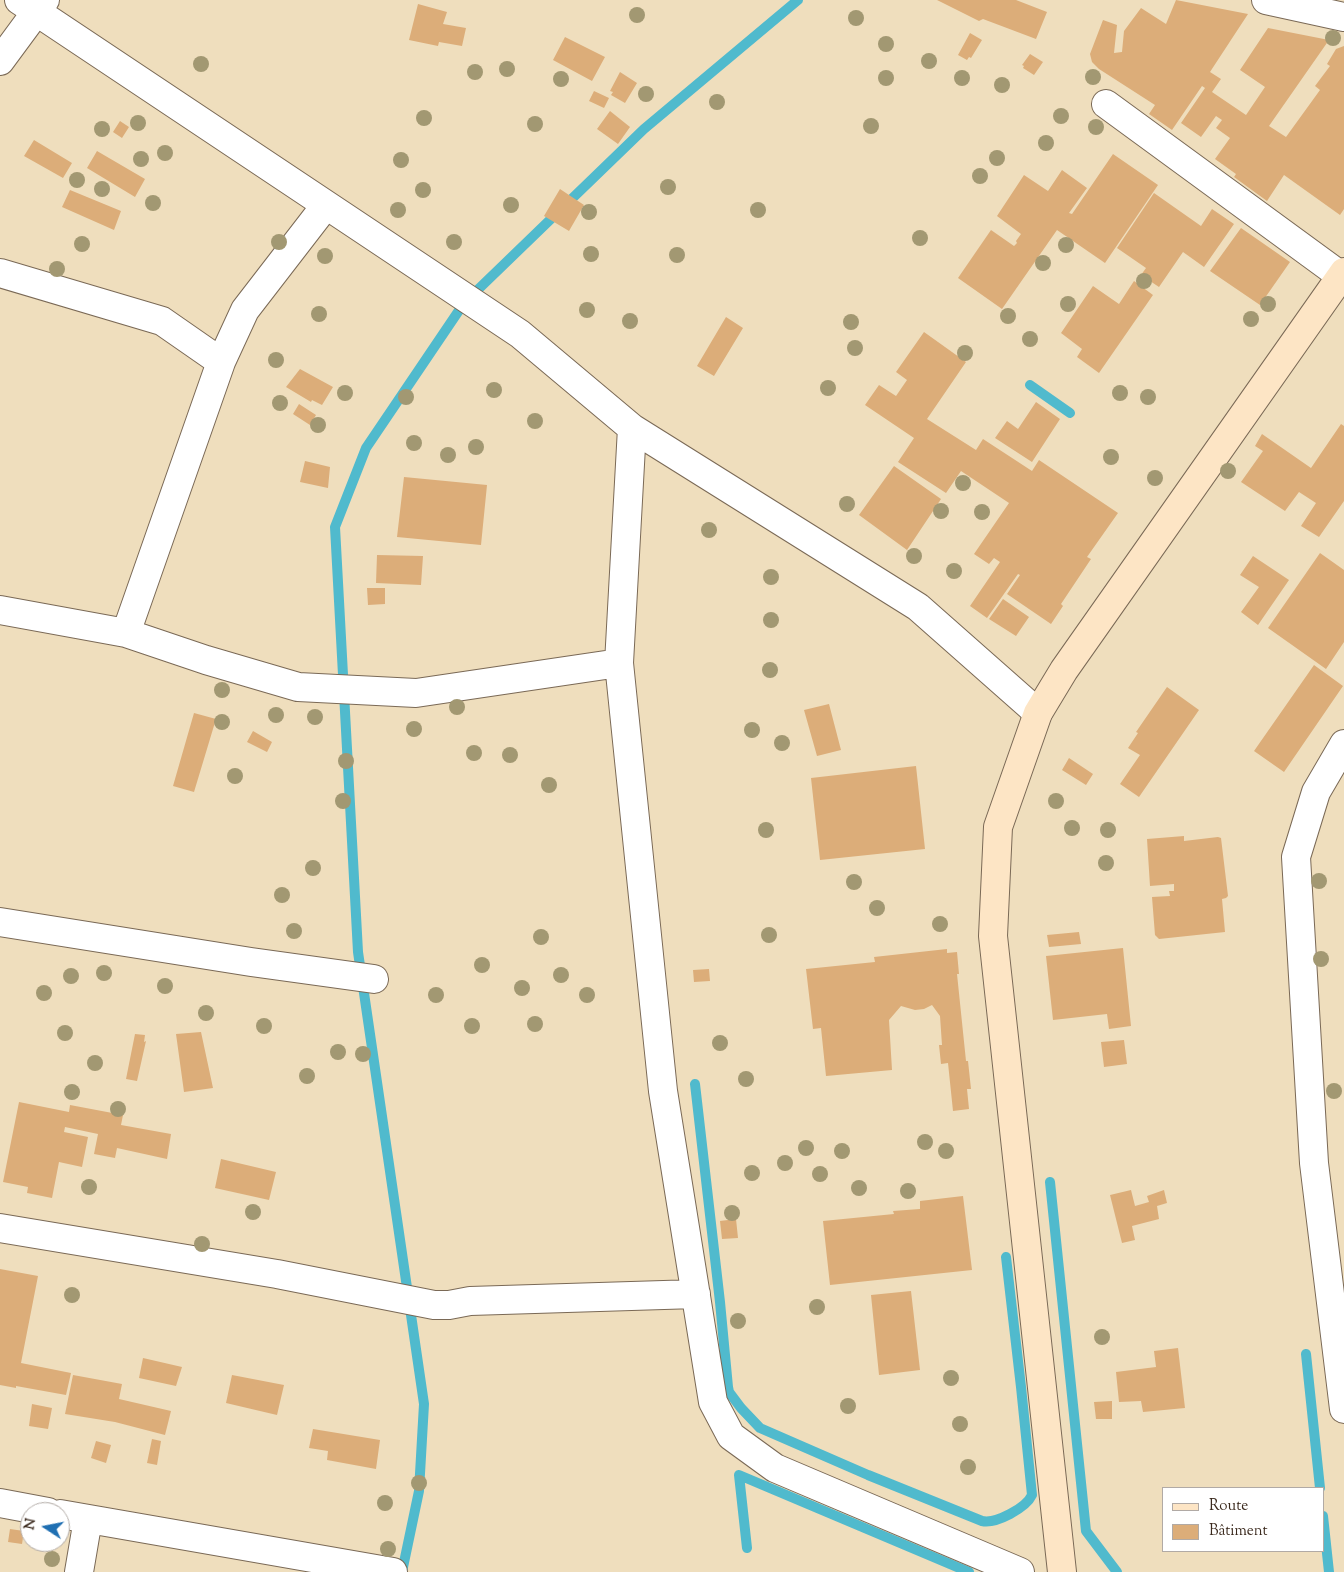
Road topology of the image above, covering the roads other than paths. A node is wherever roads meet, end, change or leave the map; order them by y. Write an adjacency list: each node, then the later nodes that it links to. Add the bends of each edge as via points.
1 (1266, 0): 3 (street)
2 (33, 4): 4 (street); 6 (street)
3 (1344, 16)
4 (0, 61)
5 (1106, 104): 8 (street)
6 (326, 205): 9 (street, via 245,310); 10 (street, via 520,334)
7 (0, 273): 9 (street, via 162,321)
8 (1343, 274): 14 (main road, via 1064,670)
9 (221, 362): 12 (street)
10 (632, 428): 13 (street); 14 (street, via 918,607)
11 (0, 610): 12 (street)
12 (126, 633): 13 (street, via 298,687 416,693)
13 (619, 663): 19 (street, via 663,1091)
14 (1038, 713): 28 (main road, via 998,827 993,936)
15 (1344, 744): 20 (street, via 1316,792 1296,857 1314,1163)
16 (0, 922): 17 (street)
17 (374, 979)
18 (0, 1228): 19 (street, via 277,1274 434,1305)
19 (696, 1294): 27 (street, via 713,1402 732,1436 775,1468)
20 (1344, 1409)
21 (0, 1504): 22 (street)
22 (20, 1507)
23 (70, 1516): 24 (street)
24 (88, 1519): 25 (street); 26 (street)
25 (79, 1572)
26 (393, 1572)
27 (1020, 1572)
28 (1062, 1572)

